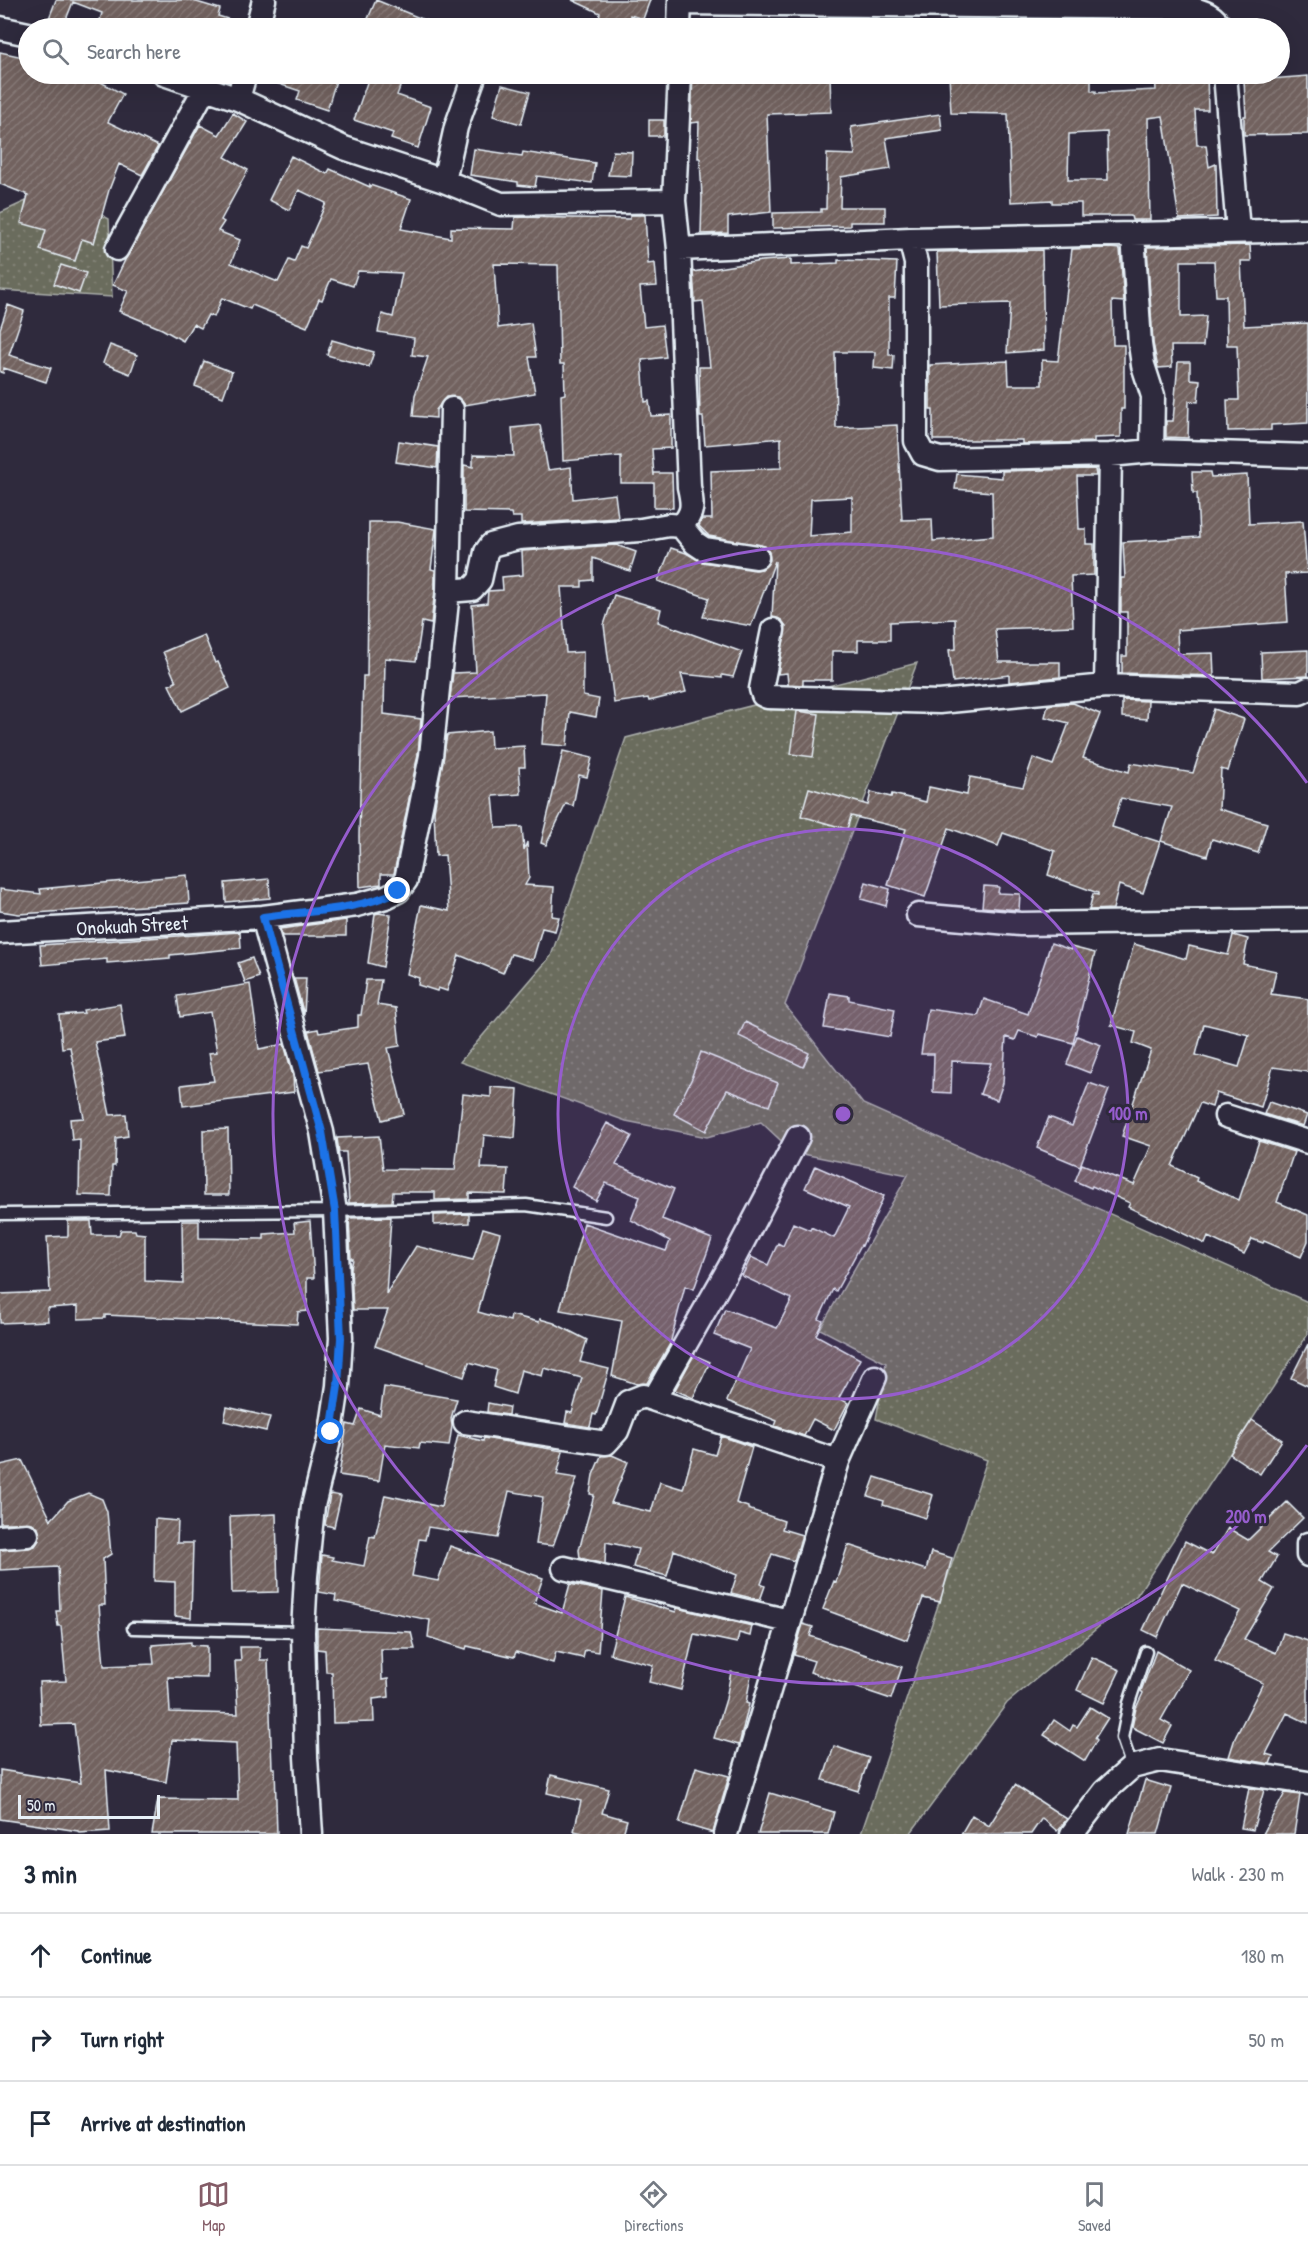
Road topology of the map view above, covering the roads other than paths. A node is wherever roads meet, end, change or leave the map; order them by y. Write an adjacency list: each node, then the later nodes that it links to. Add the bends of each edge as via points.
1 (264, 0): 3 (street)
2 (680, 1): 4 (street); 5 (street, via 1191,8)
3 (259, 18)
4 (679, 18)
5 (1215, 18)
6 (0, 28): 7 (street)
7 (18, 32)
8 (193, 84): 13 (street)
9 (242, 84): 14 (street)
10 (471, 84): 15 (street, via 456,127)
11 (680, 84): 16 (street)
12 (1226, 84): 18 (street)
13 (205, 88): 14 (street); 21 (street)
14 (238, 99): 15 (street, via 344,148)
15 (444, 181): 16 (street, via 501,204)
16 (674, 201): 22 (street)
17 (1308, 230): 18 (street)
18 (1238, 231): 19 (street)
19 (1133, 234): 20 (street); 24 (street, via 1140,344 1153,396)
20 (910, 239): 22 (street); 25 (street, via 916,263 916,441 922,454 940,459)
21 (117, 249)
22 (679, 249): 27 (street, via 692,502 691,517)
23 (452, 409): 29 (street, Onokuah Street)
24 (1152, 451): 25 (street); 26 (street)
25 (1110, 455): 31 (street)
26 (1308, 456)
27 (681, 526): 28 (street, via 704,549); 29 (street, via 518,538 491,545 480,580 472,589)
28 (757, 557)
29 (448, 591): 34 (street, Onokuah Street, via 431,756 406,880 398,891 357,905)
30 (773, 630): 31 (street, via 761,689 767,697 939,702)
31 (1106, 686): 32 (street, via 1300,693)
32 (1308, 689)
33 (918, 915): 35 (street, via 1020,924)
34 (263, 917): 36 (street, Onokuah Street); 40 (street, via 322,1132)
35 (1308, 920)
36 (0, 932)
37 (1226, 1116): 39 (street)
38 (798, 1137): 44 (street)
39 (1308, 1142)
40 (335, 1211): 41 (lane); 42 (lane, via 526,1204); 54 (street, via 339,1374 314,1506)
41 (0, 1214)
42 (606, 1216)
43 (875, 1377): 46 (street)
44 (654, 1399): 45 (street, via 643,1396 628,1402 617,1431 606,1443); 46 (street)
45 (465, 1422)
46 (838, 1461): 52 (street)
47 (27, 1535): 48 (street)
48 (0, 1537)
49 (1308, 1544): 50 (street)
50 (1308, 1555)
51 (564, 1568): 52 (street)
52 (789, 1621): 59 (street)
53 (133, 1628): 54 (lane)
54 (303, 1632): 58 (street)
55 (1146, 1652): 56 (lane, via 1122,1738)
56 (1132, 1767): 57 (street, via 1160,1760); 60 (street, via 1105,1791)
57 (1308, 1783)
58 (311, 1834)
59 (726, 1834)
60 (1072, 1834)

